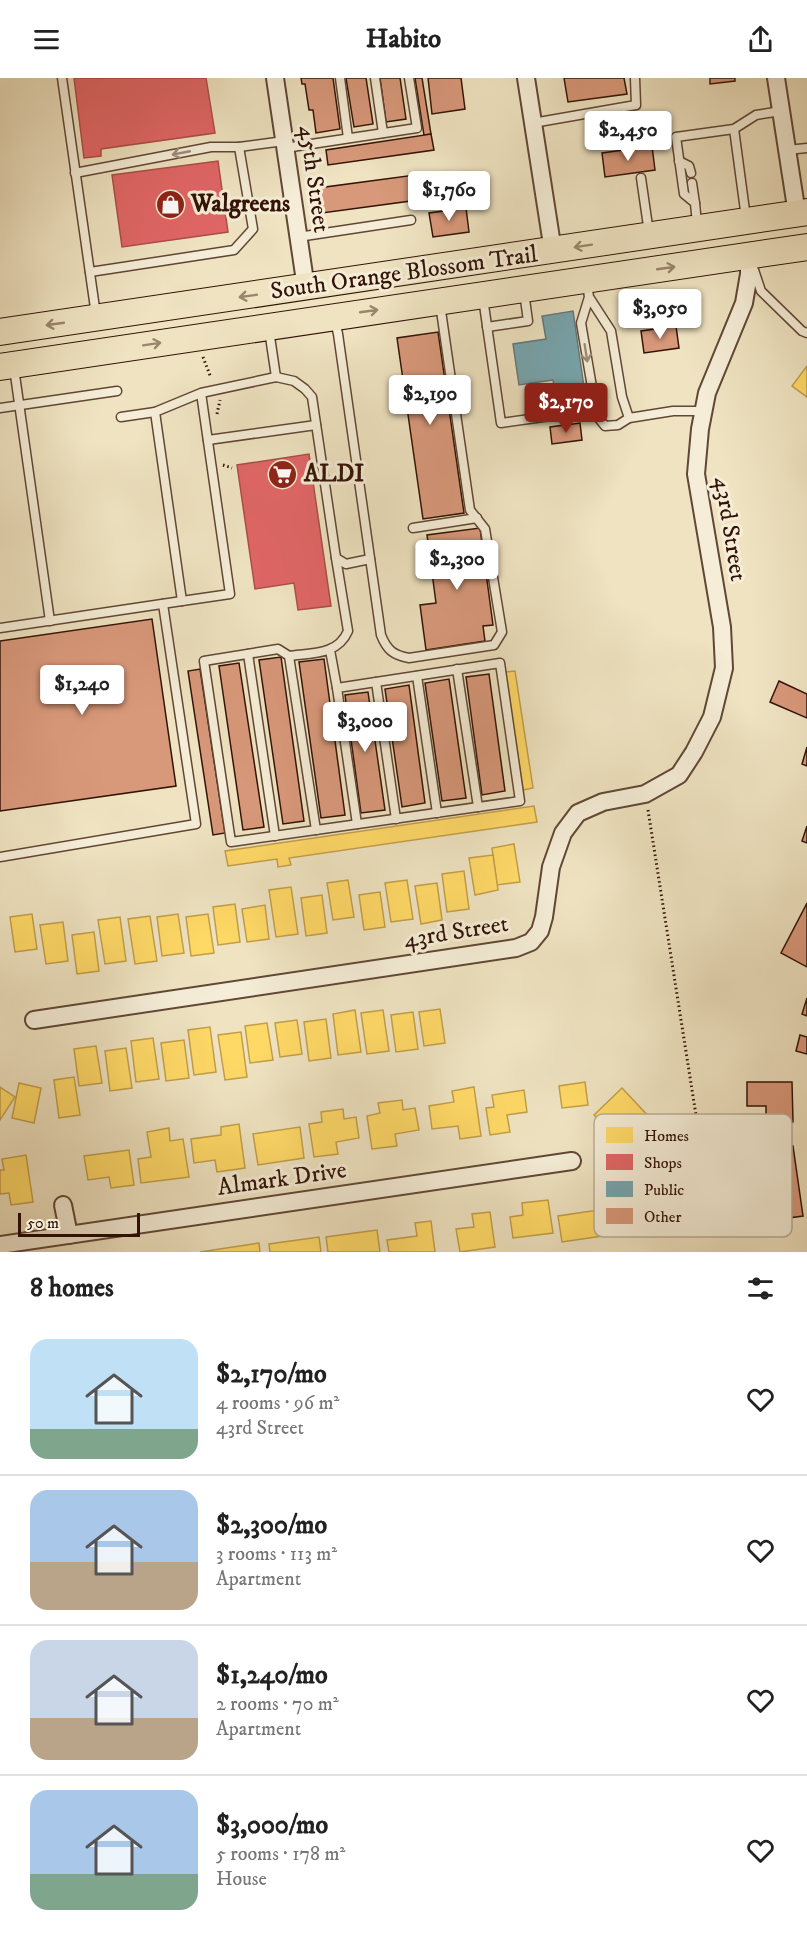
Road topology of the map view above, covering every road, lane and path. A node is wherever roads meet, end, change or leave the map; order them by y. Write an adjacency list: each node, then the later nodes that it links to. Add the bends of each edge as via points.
1 (62, 78): 19 (lane)
2 (274, 78): 14 (street, 45th Street)
3 (340, 78): 13 (lane)
4 (375, 78): 12 (lane)
5 (409, 78): 12 (lane, via 417,128)
6 (526, 78): 10 (street)
7 (634, 78): 10 (lane, via 636,105)
8 (776, 78): 9 (street)
9 (781, 111): 11 (lane, via 756,115); 17 (street)
10 (533, 123): 31 (street)
11 (734, 129): 18 (lane, via 676,137); 26 (lane)
12 (383, 133): 13 (lane)
13 (348, 138): 14 (lane)
14 (284, 145): 15 (lane); 29 (street, 45th Street)
15 (239, 147): 19 (lane, one-way to 19, via 211,147); 33 (lane, via 252,230 234,250)
16 (807, 148): 17 (lane)
17 (787, 150): 24 (street)
18 (679, 161): 20 (lane, via 689,166); 23 (lane, via 684,194)
19 (75, 173): 33 (lane)
20 (691, 173)
21 (641, 178): 28 (lane)
22 (692, 183): 23 (lane)
23 (695, 203): 27 (lane)
24 (802, 213): 26 (main road, South Orange Blossom Trail)
25 (411, 220): 29 (lane)
26 (747, 221): 27 (main road, South Orange Blossom Trail)
27 (698, 229): 28 (main road, South Orange Blossom Trail)
28 (650, 236): 31 (main road, South Orange Blossom Trail, one-way to 31)
29 (298, 237): 35 (street, 45th Street)
30 (807, 247): 32 (main road, South Orange Blossom Trail)
31 (553, 251): 34 (main road, South Orange Blossom Trail)
32 (749, 255): 36 (main road, South Orange Blossom Trail, one-way to 32); 45 (lane, via 760,291); 55 (street, 43rd Street, via 744,303 707,393)
33 (90, 272): 41 (lane)
34 (387, 276): 35 (main road, South Orange Blossom Trail); 40 (main road, via 357,287 341,299)
35 (306, 288): 41 (main road, South Orange Blossom Trail, one-way to 41); 46 (main road, via 296,298)
36 (587, 288): 37 (main road, South Orange Blossom Trail); 59 (lane, via 611,331); 59 (lane, one-way to 59, via 581,323 597,416 605,426)
37 (523, 289): 38 (main road, South Orange Blossom Trail); 43 (lane, via 528,321)
38 (482, 295): 39 (main road, South Orange Blossom Trail); 43 (lane)
39 (439, 301): 40 (main road, South Orange Blossom Trail, one-way to 39); 63 (lane, via 470,510)
40 (333, 317): 42 (main road, South Orange Blossom Trail); 66 (lane)
41 (97, 318): 44 (main road, South Orange Blossom Trail, one-way to 44)
42 (269, 326): 46 (main road, South Orange Blossom Trail); 48 (lane)
43 (487, 327): 57 (lane, via 501,423)
44 (0, 332)
45 (807, 333)
46 (208, 345): 47 (main road, South Orange Blossom Trail, one-way to 46); 49 (path)
47 (7, 366): 53 (lane)
48 (276, 377): 51 (lane); 61 (lane, via 294,381 312,397)
49 (211, 378)
50 (117, 391): 53 (lane)
51 (201, 393): 56 (lane); 62 (lane)
52 (220, 400): 60 (path)
53 (19, 405): 54 (lane); 69 (lane)
54 (0, 408)
55 (704, 411): 59 (lane); 78 (street, 43rd Street, via 696,474 722,627 724,668 712,717 694,752 679,775)
56 (154, 412): 58 (lane); 67 (lane)
57 (572, 413)
58 (121, 417)
59 (629, 417)
60 (217, 421)
61 (316, 425): 62 (lane); 65 (lane)
62 (208, 440): 67 (lane, via 230,594)
63 (477, 519): 64 (lane); 66 (lane, via 485,529 502,632 494,645 409,658 395,655 381,635)
64 (413, 528)
65 (336, 558): 66 (lane, via 346,564); 71 (lane, via 348,631 343,642)
66 (370, 559)
67 (182, 601): 68 (lane)
68 (163, 604): 69 (lane); 85 (lane, via 196,824)
69 (50, 621): 70 (lane)
70 (0, 628)
71 (330, 650): 73 (lane); 77 (lane)
72 (248, 654): 73 (lane, via 278,649); 84 (lane); 84 (lane, via 204,661 231,842)
73 (289, 656): 83 (lane)
74 (457, 669): 75 (lane); 79 (lane); 79 (lane, via 500,663 520,801)
75 (417, 676): 76 (lane); 80 (lane)
76 (376, 682): 77 (lane); 81 (lane)
77 (337, 688): 82 (lane)
78 (645, 794): 86 (street, 43rd Street, via 603,802 578,813 563,833 551,867 540,931 531,942 516,948); 87 (path)
79 (478, 807): 80 (lane)
80 (437, 813): 81 (lane)
81 (396, 819): 82 (lane)
82 (357, 824): 83 (lane)
83 (316, 830): 84 (lane)
84 (275, 836)
85 (0, 857)
86 (34, 1020)
87 (696, 1114)
88 (572, 1161): 90 (street, Almark Drive)
89 (63, 1205): 90 (street)
90 (69, 1235): 91 (street, Almark Drive)
91 (0, 1245)

